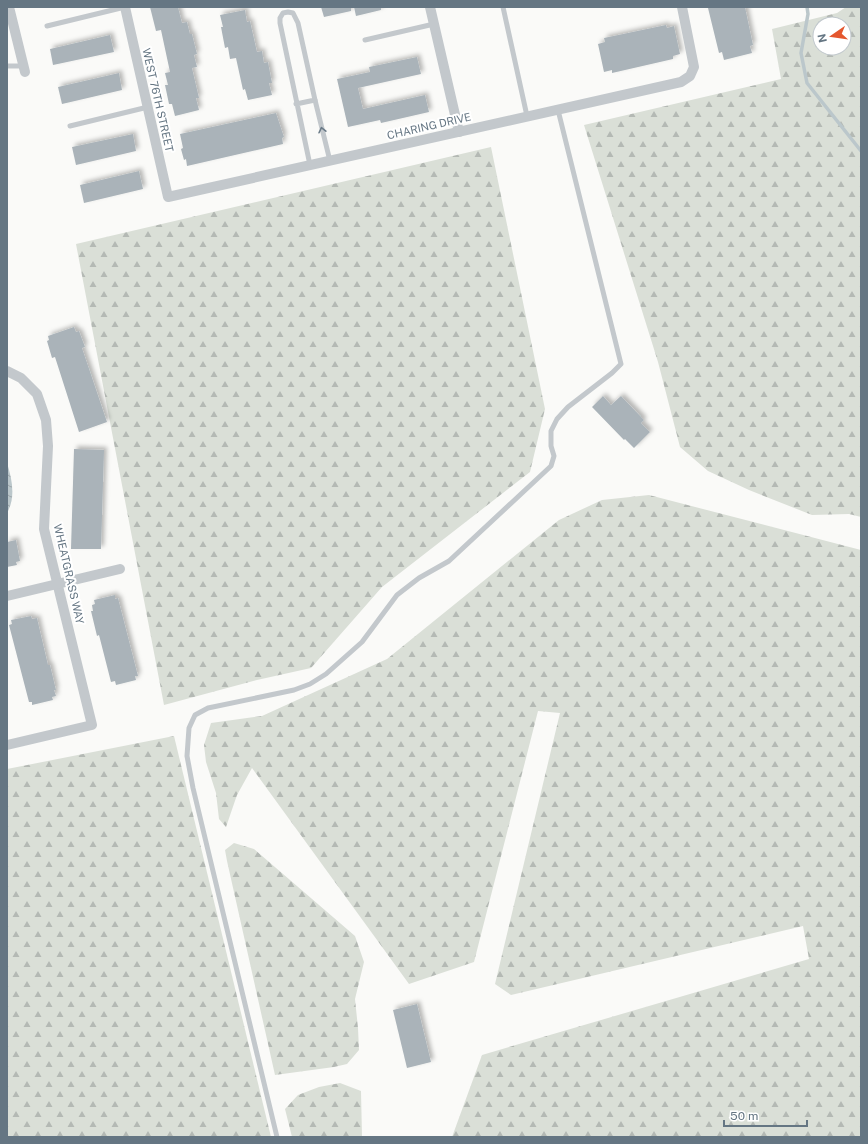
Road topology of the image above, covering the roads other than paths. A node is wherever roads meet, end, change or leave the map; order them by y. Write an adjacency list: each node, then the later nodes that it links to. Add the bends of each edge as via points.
1 (9, 7): 10 (street)
2 (125, 7): 7 (lane); 13 (street, WEST 76TH STREET)
3 (430, 7): 6 (street)
4 (503, 7): 15 (lane)
5 (682, 7): 14 (street, CHARING DRIVE, via 694,62 694,71 687,79)
6 (434, 24): 8 (lane); 17 (street)
7 (47, 26)
8 (365, 40)
9 (7, 66): 10 (lane)
10 (24, 69)
11 (315, 100): 12 (lane); 12 (lane, via 298,23 293,13 283,13 280,23); 18 (lane, one-way to 11)
12 (296, 104): 19 (lane)
13 (148, 107): 16 (lane); 20 (street, WEST 76TH STREET)
14 (558, 110): 15 (street, CHARING DRIVE); 26 (lane, via 621,364 557,419 551,431 554,456 551,466 449,562 419,578 397,595 362,642 340,663 310,684 294,690 208,708 195,715 189,728 187,756 193,788)
15 (527, 116): 17 (street, CHARING DRIVE)
16 (70, 126)
17 (459, 132): 18 (street, CHARING DRIVE)
18 (330, 161): 19 (street, CHARING DRIVE)
19 (310, 165): 20 (street, CHARING DRIVE)
20 (168, 197)
21 (7, 370): 23 (street, WHEATGRASS WAY, via 21,378 37,394 46,420 48,446 44,530)
22 (120, 569): 23 (street)
23 (58, 584): 24 (street); 25 (street, WHEATGRASS WAY, via 92,725)
24 (7, 596)
25 (7, 745)
26 (277, 1137)

